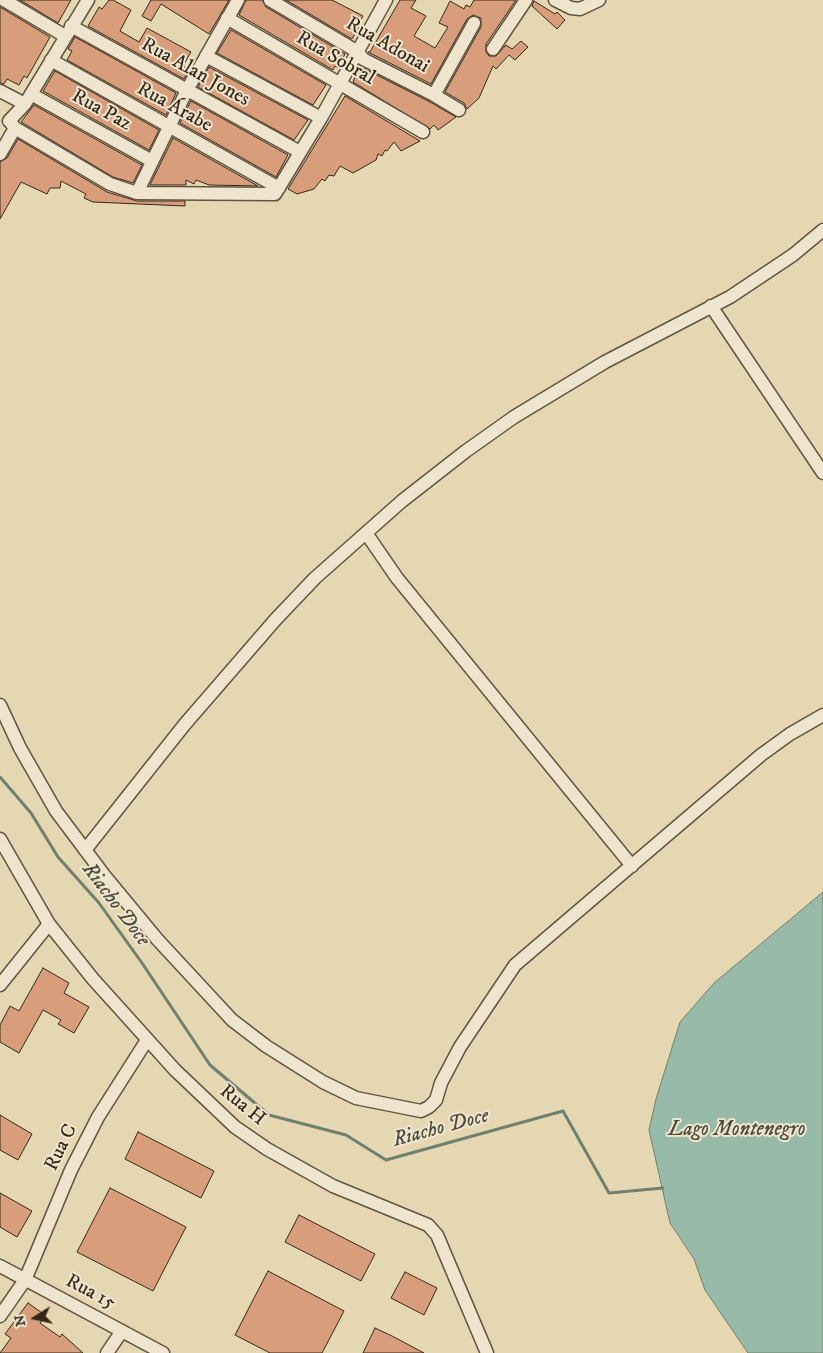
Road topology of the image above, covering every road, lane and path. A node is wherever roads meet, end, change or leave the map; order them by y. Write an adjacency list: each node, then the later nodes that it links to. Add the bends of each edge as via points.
1 (4, 0): 11 (street, Rua Alan Jones)
2 (88, 0): 11 (street)
3 (238, 0): 9 (street)
4 (270, 0): 13 (street, Rua Adonai)
5 (386, 0): 13 (street)
6 (526, 0): 12 (street)
7 (555, 0): 8 (street, via 580,9)
8 (599, 0)
9 (227, 18): 14 (street); 16 (street, Rua Sobral)
10 (474, 24): 19 (street)
11 (68, 31): 15 (street); 17 (street, Rua Alan Jones)
12 (493, 49)
13 (358, 52): 16 (street); 19 (street, Rua Adonai, via 363,59)
14 (206, 56): 17 (street); 22 (street)
15 (51, 60): 20 (street); 24 (street, Rua Árabe)
16 (340, 84): 22 (street); 25 (street, Rua Sobral)
17 (188, 90): 24 (street); 26 (street, Rua Alan Jones)
18 (0, 91): 20 (street, Rua Paz)
19 (434, 94): 21 (street, Rua Adonai)
20 (28, 99): 23 (street); 28 (street, Rua Paz)
21 (459, 110)
22 (321, 118): 26 (street)
23 (8, 124): 27 (street); 30 (street, via 110,184)
24 (169, 126): 28 (street); 29 (street, Rua Árabe)
25 (424, 132)
26 (300, 152): 29 (street)
27 (0, 154)
28 (152, 161): 30 (street)
29 (277, 191): 30 (street)
30 (137, 193)
31 (823, 230): 32 (street, via 793,255)
32 (712, 306): 33 (street); 34 (street, via 605,362 514,417 466,450)
33 (823, 474)
34 (366, 533): 38 (street, via 276,619 185,724); 39 (street, via 398,578)
35 (0, 705): 38 (street, via 56,811)
36 (823, 715): 39 (street, via 761,755)
37 (0, 839): 40 (street, Rua H)
38 (85, 850): 39 (street, via 157,939 232,1020 323,1082 356,1098 421,1111 436,1100 460,1047 514,964)
39 (632, 866)
40 (49, 924): 41 (street); 42 (street, Rua H)
41 (0, 985)
42 (147, 1040): 44 (street, Rua C, via 105,1105 80,1152); 49 (street, Rua H, via 235,1127 267,1149 333,1186 428,1225 437,1235)
43 (0, 1266): 44 (street, Rua 15)
44 (26, 1280): 45 (street, Rua C); 46 (street, Rua 15)
45 (0, 1316)
46 (122, 1331): 47 (street); 48 (street, Rua 15)
47 (107, 1353)
48 (163, 1353)
49 (487, 1353)

